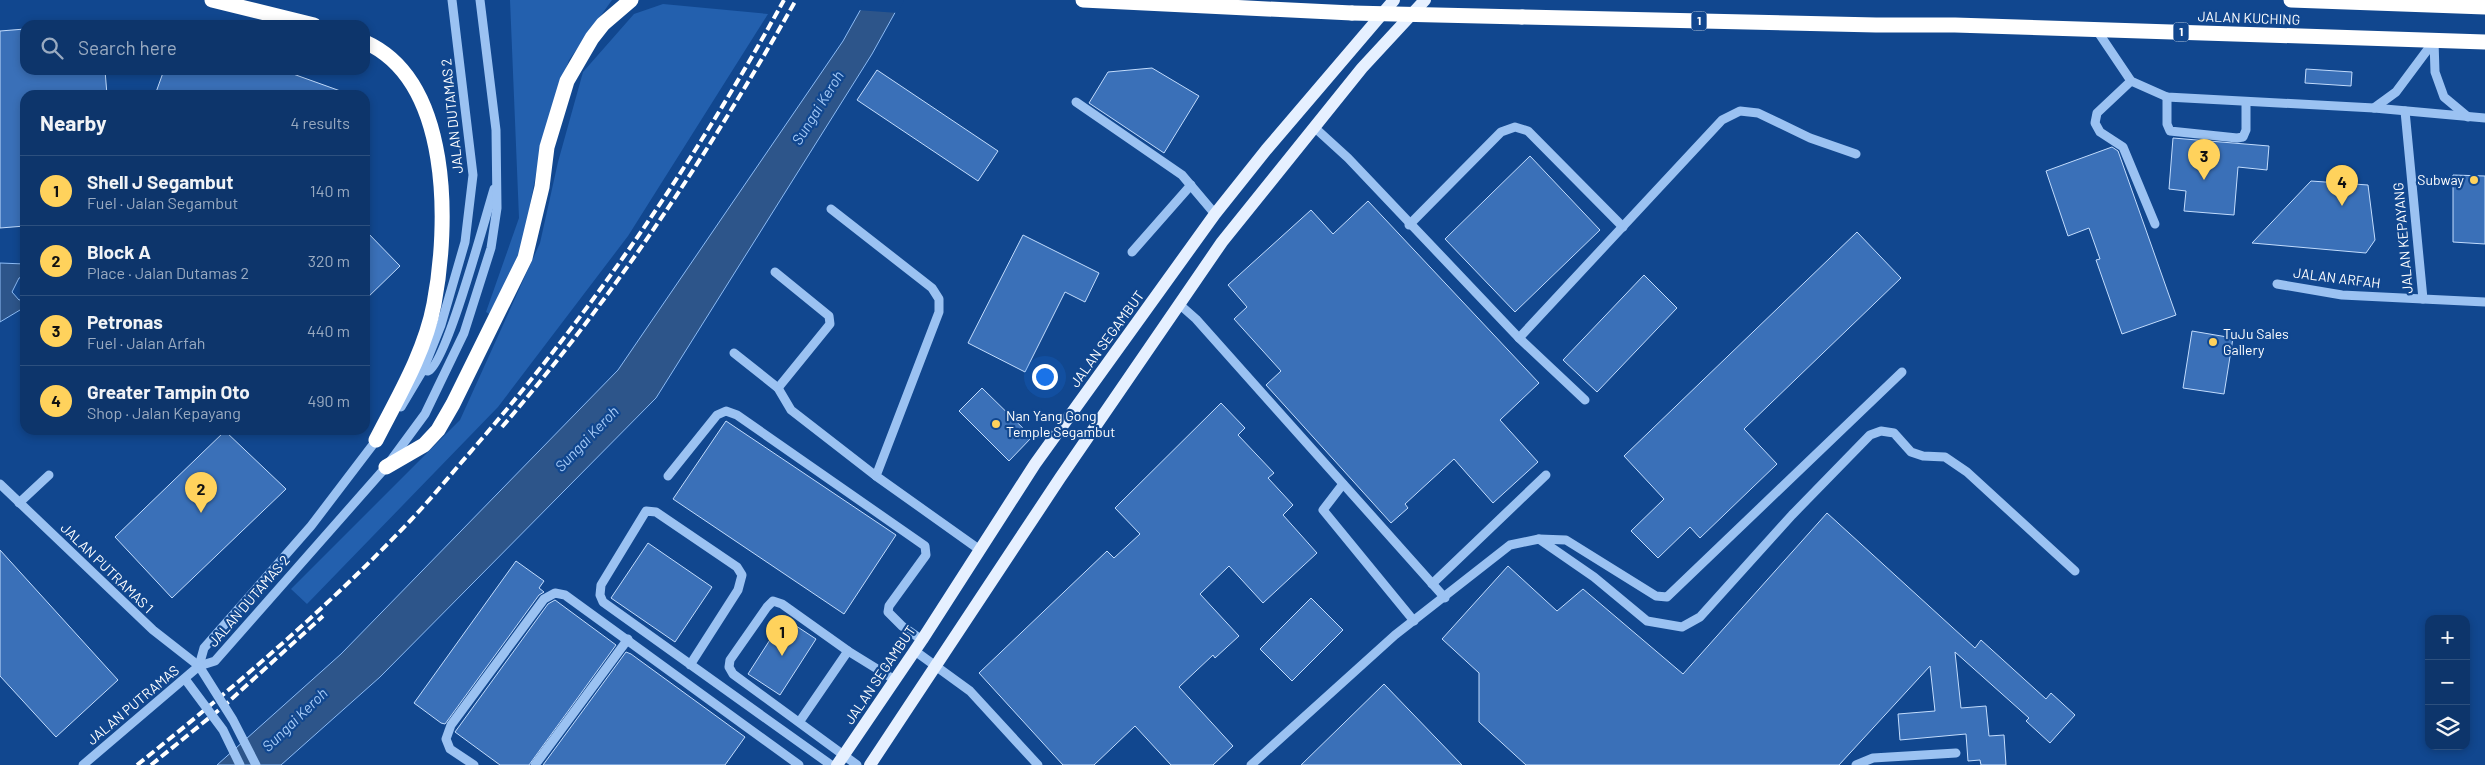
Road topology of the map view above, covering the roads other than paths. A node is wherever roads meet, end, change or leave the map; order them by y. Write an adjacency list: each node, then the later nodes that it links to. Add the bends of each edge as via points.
1 (212, 0): 11 (highway)
2 (452, 0): 41 (street, JALAN DUTAMAS 2, via 473,175 465,242 441,325)
3 (480, 0): 26 (street, JALAN DUTAMAS 2, via 496,130)
4 (631, 0): 46 (highway, via 597,31 568,81 547,147 542,187 524,258 453,404 438,430 424,445)
5 (1083, 0): 12 (highway, JALAN KUCHING / 1, bridge, via 1352,13)
6 (1394, 0): 29 (main road, JALAN SEGAMBUT)
7 (1425, 0): 24 (main road, via 1362,68)
8 (2291, 0): 9 (highway, JALAN KUCHING)
9 (2380, 2): 10 (highway, JALAN KUCHING)
10 (2485, 7)
11 (294, 20)
12 (2095, 28): 13 (highway, JALAN KUCHING / 1); 16 (street)
13 (2434, 41): 14 (highway, JALAN KUCHING / 1); 20 (street, via 2396,92); 22 (street, via 2435,72 2444,97)
14 (2485, 42)
15 (370, 45): 41 (highway, via 395,60 409,78 422,101 438,154 442,231 434,304)
16 (2131, 81): 17 (street); 30 (street, via 2098,113 2095,123 2100,132 2122,147)
17 (2166, 97): 19 (street); 19 (street, via 2170,131 2237,138 2243,137 2246,130)
18 (1076, 102): 27 (street, via 1161,159)
19 (2246, 103): 20 (street)
20 (2374, 108): 21 (street)
21 (2405, 111): 22 (street); 36 (street, JALAN KEPAYANG)
22 (2469, 118): 23 (street)
23 (2485, 118)
24 (1314, 127): 31 (street, via 1348,158); 38 (main road, via 1222,242)
25 (1856, 154): 32 (street, via 1810,138 1758,113 1740,111 1722,120)
26 (496, 181): 41 (street, via 448,339 434,367 428,371); 46 (street, JALAN DUTAMAS 2, via 491,248 464,333 425,414)
27 (1191, 185): 29 (street); 33 (street)
28 (831, 209): 50 (street, via 932,288 939,299 939,312)
29 (1215, 214): 55 (main road, JALAN SEGAMBUT, via 1036,464)
30 (2156, 224)
31 (1410, 225): 32 (street, via 1501,132 1515,127 1528,131); 39 (street)
32 (1623, 227): 39 (street)
33 (1132, 252)
34 (775, 272): 43 (street, via 829,316 830,324)
35 (2277, 284): 36 (street, JALAN ARFAH, via 2342,295)
36 (2423, 299): 37 (street, JALAN KEPAYANG)
37 (2485, 302)
38 (1179, 304): 52 (street); 64 (main road)
39 (1519, 338): 44 (street)
40 (734, 352): 43 (street)
41 (420, 363): 45 (highway)
42 (1902, 372): 54 (street, via 1666,597 1656,596 1566,540)
43 (778, 388): 50 (street, via 791,410)
44 (1585, 400)
45 (376, 440): 65 (street, JALAN DUTAMAS 2, via 311,526 204,648)
46 (386, 467): 65 (street, JALAN DUTAMAS 2, via 215,660)
47 (49, 475): 53 (street)
48 (1546, 475): 57 (street)
49 (668, 476): 61 (street, via 717,415 726,411 736,415 925,546 926,555 888,612)
50 (876, 476): 55 (street)
51 (0, 484): 53 (street, JALAN PUTRAMAS 1)
52 (1343, 484): 57 (street); 59 (street, via 1323,510)
53 (19, 503): 65 (street, JALAN PUTRAMAS 1, via 153,630)
54 (1539, 539): 56 (street, via 1594,577 1647,621 1682,627 1700,617 1792,515 1870,435 1881,431 1894,433 1911,452 1945,457 1967,472); 58 (street, via 1510,545)
55 (980, 550): 61 (main road, JALAN SEGAMBUT)
56 (2075, 571)
57 (1432, 584): 58 (street)
58 (1445, 598): 59 (street)
59 (1414, 621): 81 (street)
60 (628, 639): 74 (street, via 565,595 555,593 544,599 451,725 446,739 450,749); 75 (street); 76 (street)
61 (918, 645): 64 (street); 67 (main road, JALAN SEGAMBUT)
62 (848, 651): 67 (street); 68 (street); 68 (street, via 773,601 730,660 729,667 734,674)
63 (690, 665): 63 (street, via 603,602 600,594 601,585 646,511 656,512 737,567 742,574 738,590); 77 (street)
64 (936, 665): 79 (main road); 80 (street, via 970,691)
65 (200, 666): 66 (street, JALAN PUTRAMAS); 73 (street, bridge, via 234,720)
66 (185, 679): 71 (street, JALAN PUTRAMAS); 72 (street, bridge, via 223,730)
67 (896, 680): 70 (main road, JALAN SEGAMBUT)
68 (800, 722): 70 (street)
69 (1956, 753): 82 (street, via 1873,758)
70 (841, 760): 78 (street)
71 (84, 765)
72 (240, 765)
73 (256, 765)
74 (474, 765)
75 (535, 765)
76 (799, 765)
77 (831, 765)
78 (857, 765)
79 (870, 765)
80 (1038, 765)
81 (1251, 765)
82 (1856, 765)

